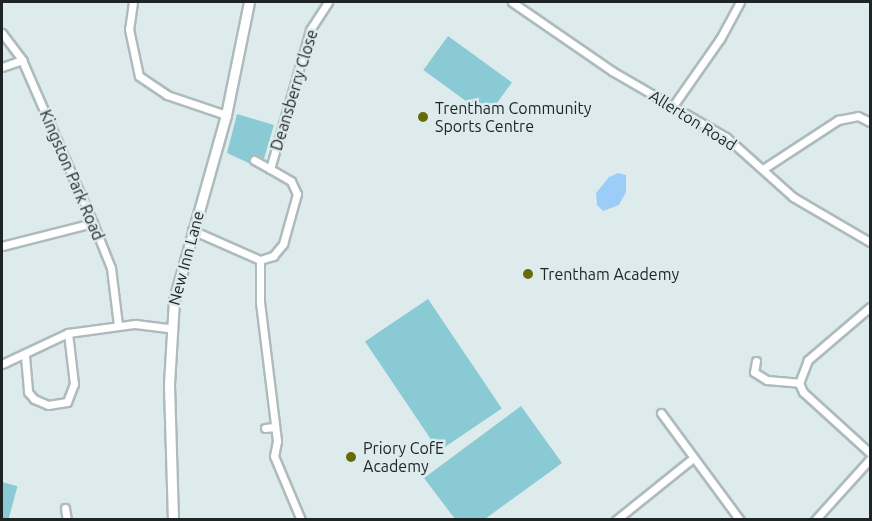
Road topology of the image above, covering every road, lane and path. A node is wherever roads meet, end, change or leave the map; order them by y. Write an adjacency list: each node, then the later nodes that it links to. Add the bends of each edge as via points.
1 (133, 2): 10 (street, via 129,29 140,76 167,95)
2 (249, 2): 10 (street, New Inn Lane)
3 (328, 2): 13 (street, Deansberry Close, via 310,30)
4 (512, 2): 9 (street, Allerton Road, via 570,44)
5 (740, 2): 9 (street, via 720,39)
6 (2, 34): 7 (street, Kingston Park Road)
7 (22, 60): 8 (street); 15 (street, Kingston Park Road)
8 (2, 67)
9 (673, 106): 14 (street, Allerton Road, via 726,137)
10 (226, 115): 16 (street, New Inn Lane)
11 (870, 122): 14 (street, via 858,116 838,120)
12 (255, 160): 13 (street)
13 (270, 169): 19 (street, Deansberry Close, via 291,181 297,194 283,244 273,256)
14 (763, 169): 17 (street, Allerton Road, via 793,197)
15 (93, 223): 18 (street); 21 (street, Kingston Park Road, via 111,268)
16 (192, 230): 19 (street); 22 (street, New Inn Lane)
17 (870, 242)
18 (2, 246)
19 (260, 260): 31 (street, via 260,303)
20 (870, 306): 29 (street, via 808,360)
21 (118, 325): 22 (street); 23 (street)
22 (170, 328): 38 (street, New Inn Lane)
23 (68, 333): 24 (street); 24 (street, via 74,384 67,402 48,405 34,399 28,392)
24 (25, 356): 26 (street)
25 (756, 361): 27 (street)
26 (2, 364)
27 (754, 372): 28 (street); 29 (street, via 773,383)
28 (746, 375)
29 (799, 383): 33 (street, via 803,392)
30 (661, 413): 34 (street)
31 (275, 427): 32 (street); 39 (street, via 274,456)
32 (265, 428)
33 (870, 453)
34 (693, 458): 40 (street); 41 (street)
35 (870, 459): 42 (street)
36 (65, 508): 37 (street)
37 (67, 519)
38 (173, 519)
39 (301, 519)
40 (616, 519)
41 (740, 519)
42 (815, 519)

